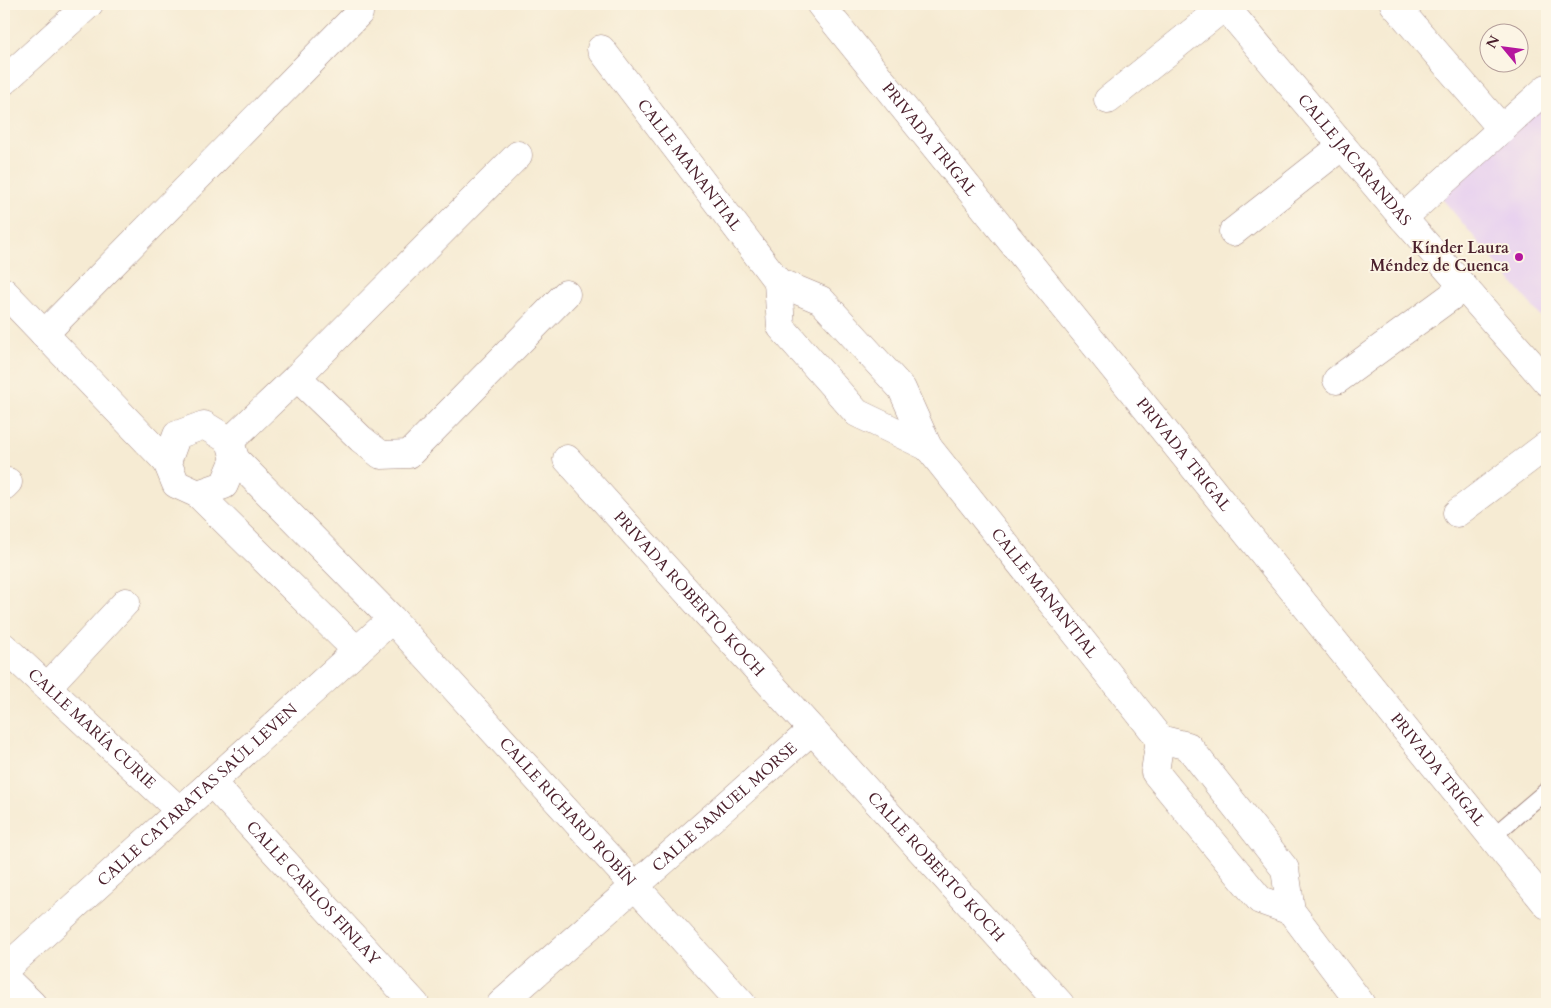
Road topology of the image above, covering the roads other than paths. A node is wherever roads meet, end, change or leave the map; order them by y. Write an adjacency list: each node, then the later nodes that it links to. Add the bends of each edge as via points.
1 (89, 4): 7 (street)
2 (820, 4): 40 (street, PRIVADA TRIGAL)
3 (1394, 4): 10 (street)
4 (1224, 5): 9 (street); 11 (street, CALLE JACARANDAS)
5 (360, 7): 19 (street)
6 (601, 49): 15 (street, CALLE MANANTIAL)
7 (4, 81)
8 (1547, 88): 10 (street)
9 (1108, 100)
10 (1502, 129): 13 (street)
11 (1342, 146): 13 (street, CALLE JACARANDAS); 14 (street)
12 (518, 156): 20 (street)
13 (1403, 218): 16 (street, CALLE JACARANDAS)
14 (1233, 232)
15 (778, 282): 24 (street, CALLE MANANTIAL, via 821,300 884,368 902,389); 24 (street, CALLE MANANTIAL, via 781,327 857,414)
16 (1464, 287): 21 (street); 22 (street, CALLE JACARANDAS)
17 (4, 292): 19 (street)
18 (566, 294): 20 (street, via 409,454 382,455)
19 (44, 334): 27 (street)
20 (297, 377): 25 (street)
21 (1337, 380)
22 (1547, 382)
23 (1547, 445): 29 (street)
24 (928, 447): 36 (street, CALLE MANANTIAL)
25 (232, 450): 27 (street, via 204,426 177,435); 28 (street, via 224,485); 31 (street, CALLE RICHARD ROBÍN)
26 (567, 459): 35 (street, PRIVADA ROBERTO KOCH)
27 (167, 462): 28 (street, via 176,484)
28 (198, 494): 33 (street)
29 (1457, 513)
30 (126, 602): 34 (street)
31 (392, 619): 33 (street, CALLE CATARATAS SAÚL LEVEN); 41 (street, CALLE RICHARD ROBÍN)
32 (4, 647): 34 (street, CALLE MARÍA CURIE)
33 (357, 651): 37 (street, CALLE CATARATAS SAÚL LEVEN)
34 (47, 687): 39 (street, CALLE MARÍA CURIE)
35 (812, 730): 41 (street, CALLE SAMUEL MORSE); 50 (street, CALLE ROBERTO KOCH)
36 (1160, 739): 43 (street, via 1188,746 1285,869); 43 (street, via 1155,772 1260,900)
37 (211, 782): 39 (street, CALLE CATARATAS SAÚL LEVEN); 47 (street, CALLE CARLOS FINLAY)
38 (1547, 790): 40 (lane)
39 (180, 811): 44 (street, CALLE CATARATAS SAÚL LEVEN)
40 (1492, 837): 42 (street, PRIVADA TRIGAL)
41 (635, 886): 48 (street, CALLE SAMUEL MORSE); 49 (street, CALLE RICHARD ROBÍN)
42 (1547, 905)
43 (1291, 910): 51 (street)
44 (4, 970)
45 (4, 977): 46 (street)
46 (32, 1004)
47 (415, 1004)
48 (502, 1004)
49 (742, 1004)
50 (1060, 1004)
51 (1361, 1004)

